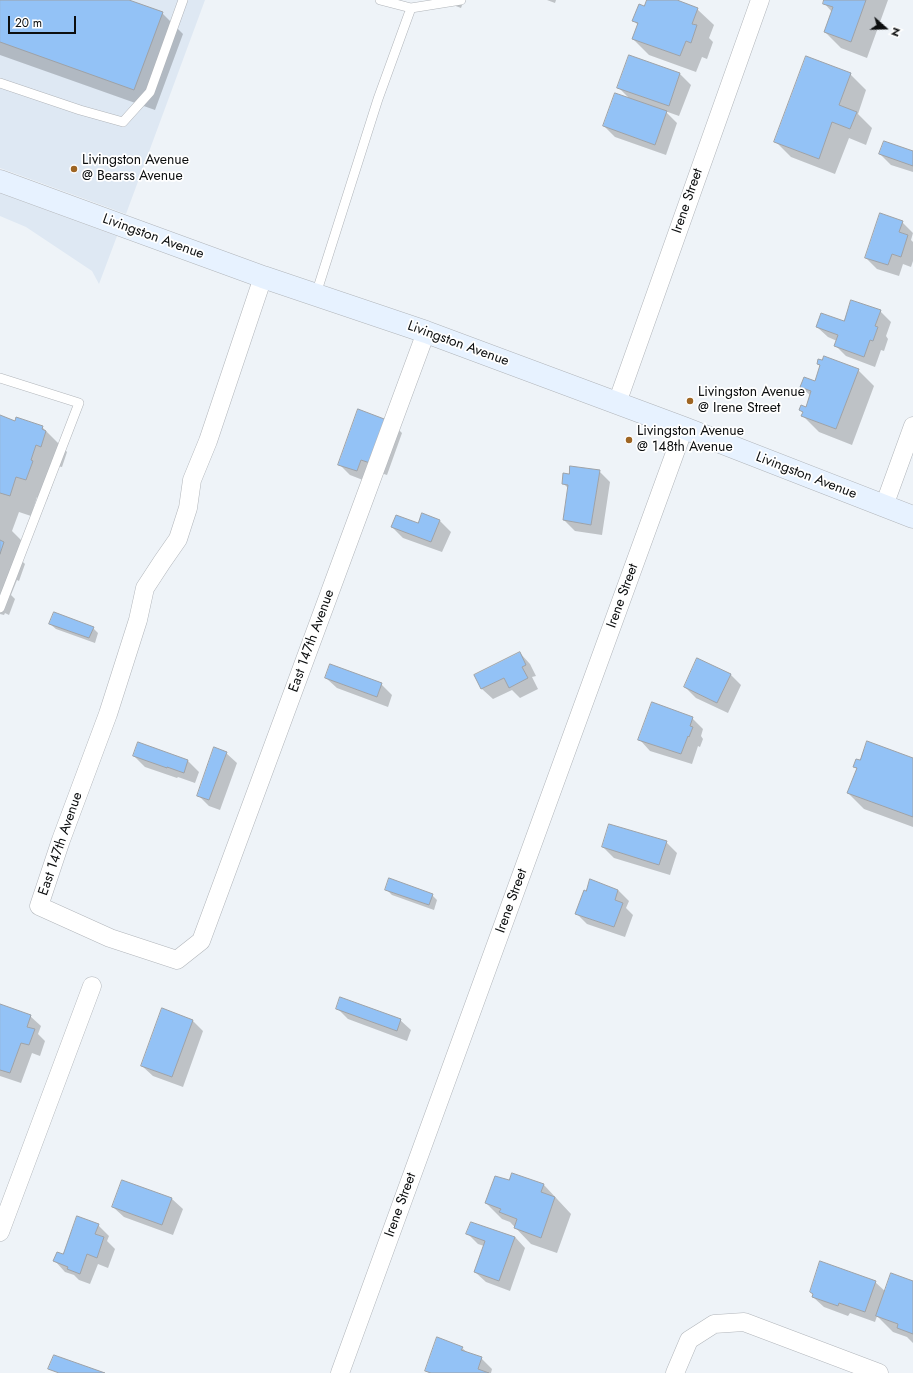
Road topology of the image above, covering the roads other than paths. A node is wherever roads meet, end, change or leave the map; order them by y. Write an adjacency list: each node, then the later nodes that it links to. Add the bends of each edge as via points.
1 (183, 0): 6 (lane, via 150,92 123,122)
2 (380, 0): 5 (lane)
3 (461, 0): 5 (lane)
4 (760, 0): 12 (street, Irene Street)
5 (411, 8): 9 (lane, via 378,99)
6 (0, 83)
7 (0, 181): 8 (street, Livingston Avenue)
8 (263, 277): 9 (street, Livingston Avenue); 10 (street, East 147th Avenue, via 208,441 192,480 188,508 178,539 145,588 138,620 108,714 39,906 110,938 177,960 201,941)
9 (316, 294): 10 (street, Livingston Avenue)
10 (426, 332): 12 (street, Livingston Avenue)
11 (0, 378): 17 (lane, via 79,403)
12 (617, 403): 14 (street, Livingston Avenue)
13 (913, 426): 15 (street)
14 (684, 428): 15 (street, Livingston Avenue); 20 (street, Irene Street)
15 (884, 506): 16 (street, Livingston Avenue)
16 (913, 517)
17 (0, 608)
18 (92, 986): 19 (street)
19 (0, 1232)
20 (340, 1373)
21 (675, 1373): 22 (street, via 689,1340 714,1324 744,1322)
22 (879, 1373)

